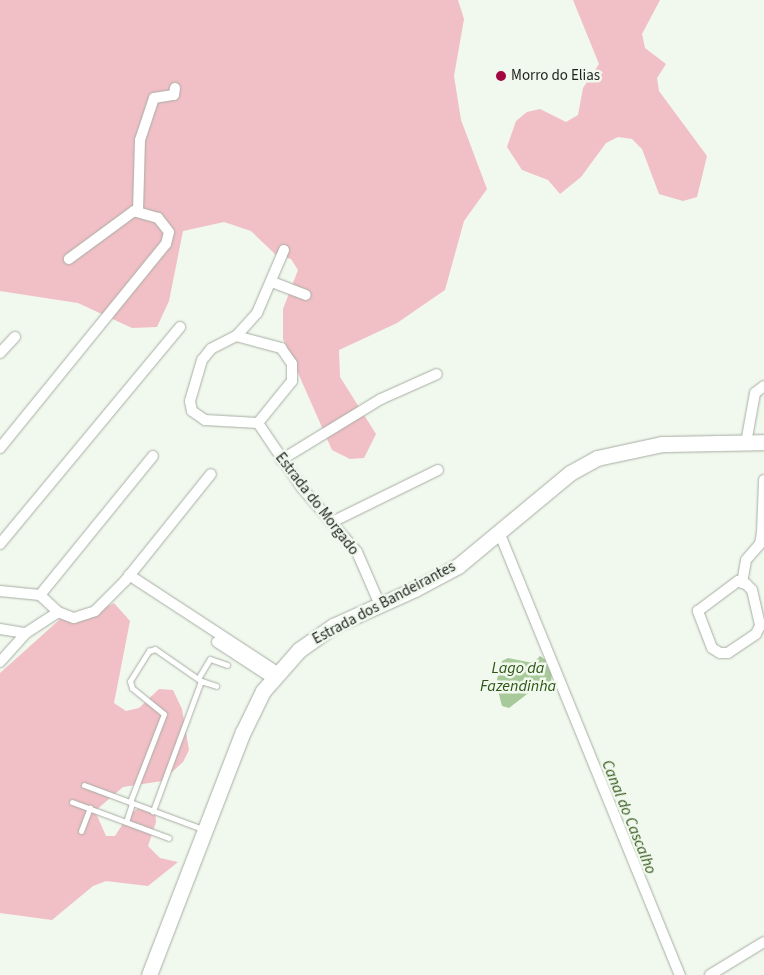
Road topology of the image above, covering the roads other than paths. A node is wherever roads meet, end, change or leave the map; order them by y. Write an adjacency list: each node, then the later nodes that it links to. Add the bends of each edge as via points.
1 (176, 88): 2 (street, via 174,95 154,98 140,140)
2 (138, 211): 4 (street, via 126,215); 16 (street, via 158,218 167,226 166,244)
3 (284, 250): 5 (street)
4 (69, 259)
5 (272, 282): 6 (street); 8 (street, via 257,313)
6 (306, 295)
7 (180, 327): 24 (street)
8 (236, 336): 13 (street, via 281,348 292,364 292,381); 13 (street, via 206,354 190,401 192,411 205,420)
9 (15, 337): 10 (street)
10 (0, 353)
11 (437, 374): 18 (street, via 381,399)
12 (764, 386): 15 (street, via 755,393)
13 (258, 423): 18 (street, Estrada do Morgado)
14 (764, 442): 15 (main road, Estrada dos Bandeirantes)
15 (746, 443): 23 (main road, Estrada dos Bandeirantes, via 662,444 597,458 570,473)
16 (0, 448)
17 (153, 456): 28 (street)
18 (281, 460): 22 (street, Estrada do Morgado)
19 (438, 470): 22 (street)
20 (211, 474): 25 (street)
21 (764, 480): 26 (street, via 760,544 746,560)
22 (332, 522): 29 (street, Estrada do Morgado, via 357,552)
23 (500, 532): 29 (main road, Estrada dos Bandeirantes, via 458,566); 49 (street)
24 (0, 544)
25 (127, 578): 30 (street, via 105,605 84,617); 35 (street)
26 (742, 583): 26 (street, via 738,582 698,611 712,648 720,653 728,652 759,631 754,598)
27 (0, 591): 28 (street)
28 (40, 595): 30 (street)
29 (380, 605): 35 (main road, Estrada dos Bandeirantes, via 312,639)
30 (58, 612): 32 (street)
31 (0, 629): 32 (street)
32 (26, 633): 33 (street)
33 (0, 662)
34 (227, 665): 36 (lane, via 210,659)
35 (274, 675): 44 (main road, Estrada dos Bandeirantes, via 243,732)
36 (200, 679): 37 (lane); 40 (lane, via 152,649 130,681 132,688 164,714); 42 (lane)
37 (216, 686)
38 (84, 785): 40 (lane)
39 (72, 802): 41 (lane)
40 (131, 803): 42 (lane); 43 (lane)
41 (90, 808): 43 (lane); 45 (lane)
42 (153, 811): 44 (lane)
43 (126, 822): 46 (lane)
44 (205, 830): 48 (main road, Estrada dos Bandeirantes)
45 (82, 831)
46 (169, 838)
47 (764, 942): 50 (street)
48 (149, 975)
49 (680, 975)
50 (710, 975)

